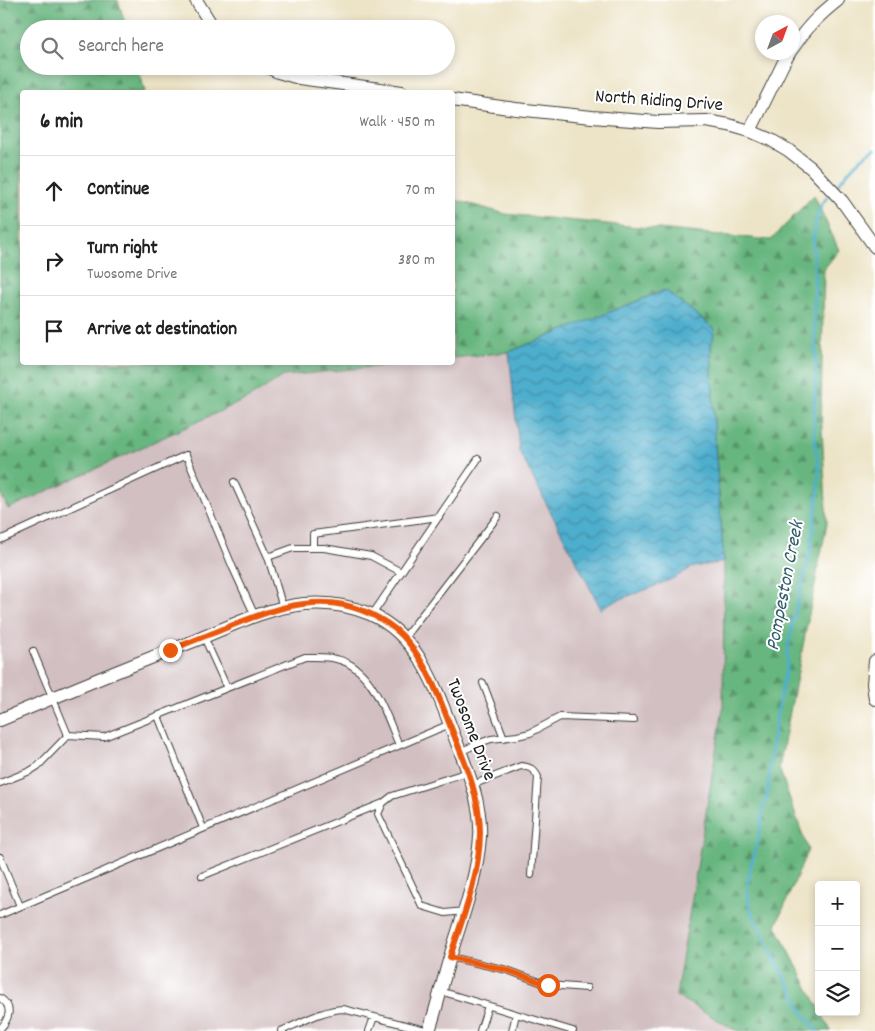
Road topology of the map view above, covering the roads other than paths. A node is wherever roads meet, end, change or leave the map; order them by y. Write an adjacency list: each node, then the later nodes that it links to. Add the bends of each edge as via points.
1 (196, 0): 3 (street)
2 (838, 0): 4 (street, via 821,13)
3 (208, 20)
4 (800, 37)
5 (785, 60): 9 (street)
6 (288, 75): 7 (street)
7 (387, 90)
8 (455, 100): 9 (street, North Riding Drive, via 592,117 658,122 706,121)
9 (750, 131): 10 (street, North Riding Drive, via 788,150 812,168 842,201)
10 (875, 247)
11 (478, 459): 13 (lane)
12 (234, 482): 17 (lane)
13 (439, 516): 16 (lane, via 313,534); 18 (lane)
14 (498, 516): 23 (lane)
15 (0, 540): 21 (lane, via 186,455)
16 (313, 548): 17 (lane, via 293,548); 18 (lane, via 371,556)
17 (268, 557): 19 (lane)
18 (401, 572): 20 (lane)
19 (283, 608): 20 (street, Twosome Drive, via 334,604); 21 (street, Twosome Drive)
20 (372, 615): 23 (street, Twosome Drive)
21 (255, 616): 22 (street, Twosome Drive)
22 (204, 637): 27 (lane); 28 (street, Twosome Drive)
23 (404, 638): 33 (street, Twosome Drive, via 429,674)
24 (33, 650): 28 (lane)
25 (875, 661): 29 (street)
26 (483, 683): 35 (lane)
27 (227, 688): 30 (lane); 36 (lane, via 305,657 336,659 353,665 365,676)
28 (53, 698): 31 (street, Twosome Drive); 34 (lane)
29 (875, 699)
30 (158, 716): 34 (lane, via 104,737); 41 (lane)
31 (0, 720)
32 (634, 720): 35 (lane, via 560,717 530,733)
33 (450, 724): 36 (lane); 37 (street, Twosome Drive)
34 (68, 735): 39 (lane, via 38,766)
35 (504, 738): 37 (lane, via 491,739)
36 (399, 745): 41 (lane)
37 (460, 752): 38 (street, Twosome Drive)
38 (470, 778): 40 (lane, via 392,796); 43 (lane, via 521,766 534,770 538,777); 46 (street, Twosome Drive, via 479,813 480,833)
39 (0, 783)
40 (383, 803): 44 (lane); 46 (lane, via 378,814 422,906 445,913)
41 (203, 828): 45 (lane)
42 (0, 857): 45 (lane)
43 (530, 875)
44 (202, 876)
45 (20, 906): 47 (lane)
46 (465, 911): 48 (street, Twosome Drive)
47 (0, 915)
48 (450, 957): 49 (lane, via 507,970 548,985); 50 (street, Twosome Drive)
49 (587, 988)
50 (440, 991): 52 (lane); 58 (street, Twosome Drive)
51 (0, 998): 55 (lane, via 9,1010)
52 (488, 1006): 53 (lane); 59 (lane)
53 (516, 1014): 60 (lane); 61 (lane)
54 (374, 1016): 56 (lane, via 336,1009); 57 (lane); 58 (lane)
55 (0, 1029)
56 (281, 1031)
57 (369, 1031)
58 (429, 1031)
59 (480, 1031)
60 (512, 1031)
61 (573, 1031)

